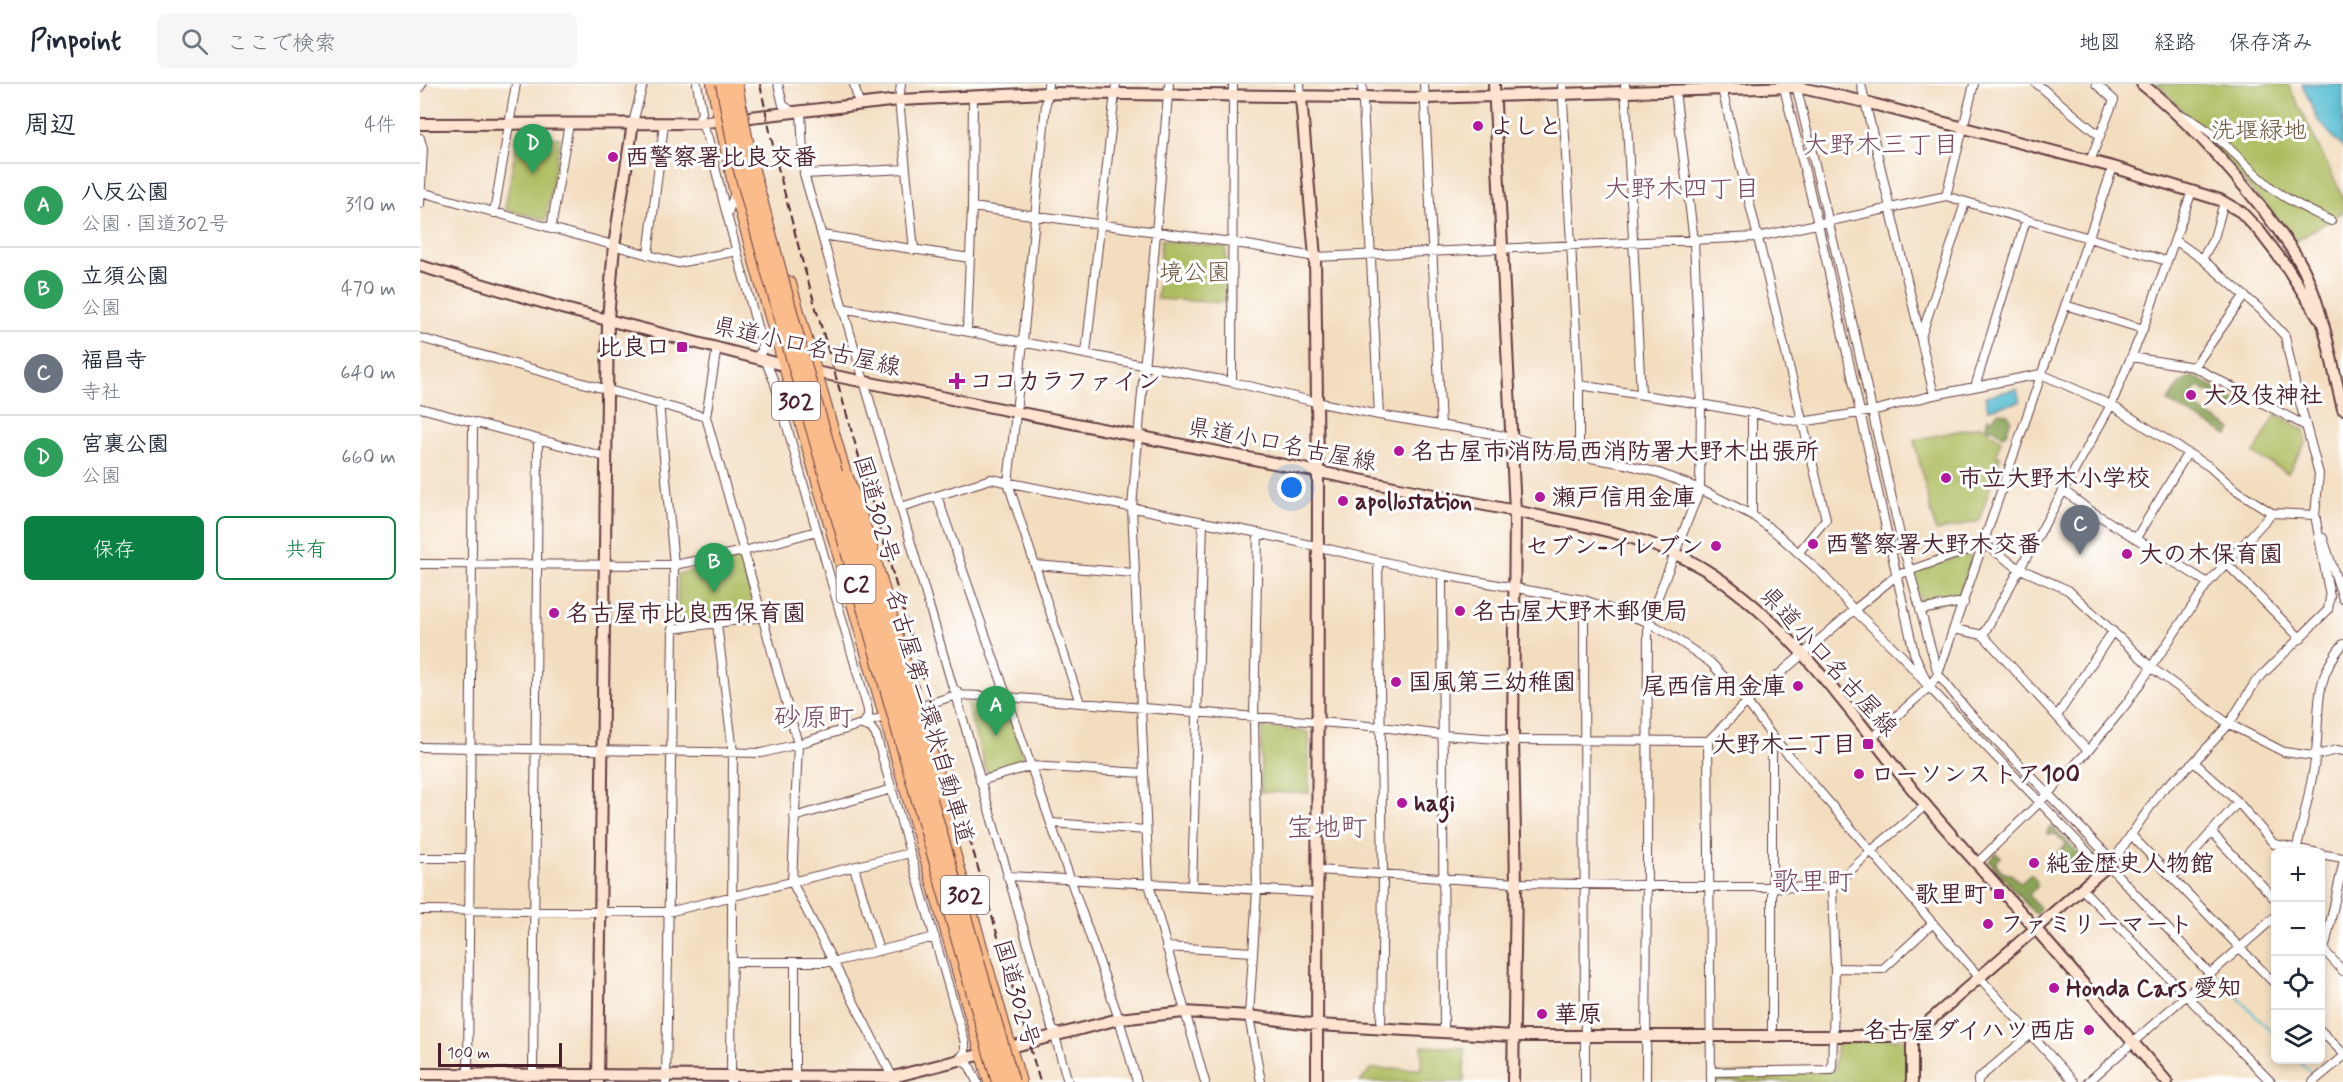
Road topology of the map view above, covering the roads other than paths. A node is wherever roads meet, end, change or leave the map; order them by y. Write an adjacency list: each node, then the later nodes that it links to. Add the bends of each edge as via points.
1 (516, 84): 43 (street)
2 (643, 84): 45 (street)
3 (697, 84): 46 (street, via 702,112)
4 (714, 84): 42 (highway, 国道302号 / 302)
5 (721, 84): 340 (highway, 名古屋第二環状自動車道 / C2, bridge, via 774,292)
6 (735, 84): 127 (highway, 名古屋第二環状自動車道 / C2, bridge, via 753,172)
7 (741, 84): 41 (highway, 国道302号 / 302)
8 (778, 84): 39 (street, via 783,105)
9 (854, 84): 38 (street)
10 (901, 84): 36 (street)
11 (1233, 84): 31 (street)
12 (1300, 84): 32 (street)
13 (1362, 84): 33 (street)
14 (1424, 84): 35 (street)
15 (1494, 84): 34 (street)
16 (1861, 84): 37 (street)
17 (1974, 84): 49 (street)
18 (2037, 84): 50 (street)
19 (2096, 84): 50 (street, via 2114,100)
20 (2142, 84): 40 (street)
21 (1783, 85): 22 (street); 23 (street); 72 (street)
22 (1796, 85): 37 (street); 70 (street)
23 (1725, 87): 26 (street); 76 (street)
24 (1048, 88): 27 (street); 30 (street); 66 (street)
25 (1626, 88): 26 (street); 28 (street); 81 (street)
26 (1682, 88): 78 (street)
27 (1115, 89): 29 (street); 71 (street)
28 (1563, 89): 34 (street); 83 (street)
29 (1168, 90): 31 (street); 74 (street)
30 (973, 96): 36 (street); 63 (street)
31 (1232, 96): 32 (street); 80 (street)
32 (1300, 98): 33 (street); 90 (street)
33 (1362, 98): 35 (street); 88 (street)
34 (1495, 98): 35 (street); 84 (street)
35 (1425, 99): 87 (street)
36 (899, 100): 38 (street); 54 (street)
37 (1865, 102): 49 (street); 64 (street)
38 (859, 104): 39 (street)
39 (797, 112): 41 (street); 55 (street)
40 (2177, 113): 69 (street, via 2201,123 2275,190); 101 (street, via 2212,148 2290,246 2307,277)
41 (747, 118): 42 (street); 114 (highway, 国道302号 / 302, via 773,227)
42 (721, 121): 46 (street); 56 (highway, 国道302号 / 302)
43 (510, 123): 44 (street); 47 (street); 65 (street)
44 (569, 123): 45 (street); 73 (street)
45 (633, 123): 48 (street); 82 (street)
46 (698, 123): 48 (street); 67 (street, via 708,138)
47 (420, 124)
48 (664, 124): 89 (street)
49 (1963, 128): 52 (street); 59 (street)
50 (2100, 136): 52 (street)
51 (420, 138): 58 (street)
52 (2090, 161): 53 (street)
53 (2114, 167): 57 (street); 77 (street)
54 (906, 169): 55 (street); 85 (street)
55 (804, 174): 75 (street)
56 (736, 189): 67 (street); 99 (highway, 国道302号 / 302)
57 (2192, 191): 60 (street); 79 (street)
58 (421, 192): 62 (street); 65 (street)
59 (1946, 196): 61 (street); 64 (street)
60 (2224, 202): 92 (street, via 2220,222); 101 (street, via 2241,212 2260,232)
61 (1965, 203): 68 (street); 105 (street)
62 (420, 204)
63 (972, 207): 66 (street); 91 (street)
64 (1890, 208): 70 (street); 105 (street)
65 (494, 213): 73 (street)
66 (1034, 215): 71 (street); 106 (street)
67 (727, 217): 86 (street)
68 (2026, 220): 77 (street); 119 (street)
69 (2331, 221)
70 (1829, 222): 72 (street); 130 (street)
71 (1101, 224): 74 (street); 108 (street)
72 (1818, 224): 76 (street); 133 (street)
73 (551, 229): 82 (street)
74 (1156, 231): 80 (street); 111 (street)
75 (822, 235): 85 (street); 98 (street)
76 (1757, 237): 78 (street); 137 (street)
77 (2089, 238): 93 (street); 97 (street)
78 (1694, 240): 81 (street); 125 (street)
79 (2175, 240): 92 (street); 93 (street)
80 (1231, 242): 90 (street); 116 (street)
81 (1632, 243): 83 (street); 121 (street)
82 (614, 246): 89 (street); 100 (street)
83 (1572, 246): 84 (street); 118 (street)
84 (1503, 249): 87 (street); 141 (street)
85 (914, 250): 91 (street)
86 (736, 251): 89 (street, via 678,263); 95 (street)
87 (1431, 251): 88 (street); 138 (street)
88 (1371, 254): 90 (street); 134 (street)
89 (648, 255)
90 (1315, 257): 123 (street)
91 (970, 258): 103 (street)
92 (2202, 259): 96 (street)
93 (2168, 261): 102 (street)
94 (420, 266): 100 (street, 県道小口名古屋線)
95 (748, 293): 99 (street); 110 (street, via 762,345)
96 (2244, 296): 113 (street); 139 (street, via 2285,336)
97 (2065, 305): 102 (street); 115 (street)
98 (843, 308): 103 (street); 117 (street)
99 (770, 309): 112 (highway, 国道302号 / 302)
100 (608, 319): 107 (street, 県道小口名古屋線); 120 (street)
101 (2320, 319): 129 (street)
102 (2143, 329): 109 (street)
103 (967, 330): 106 (street)
104 (420, 338): 120 (street)
105 (1920, 338): 122 (street)
106 (1022, 341): 108 (street); 131 (street)
107 (717, 347): 110 (street, 県道小口名古屋線); 135 (street)
108 (1086, 354): 111 (street)
109 (2131, 357): 113 (street); 126 (street)
110 (760, 359): 112 (street, 県道小口名古屋線); 158 (street, via 774,381)
111 (1143, 364): 116 (street); 140 (street)
112 (785, 365): 114 (street, 県道小口名古屋線); 198 (highway, 国道302号 / 302)
113 (2194, 367): 139 (street)
114 (815, 372): 117 (street, 県道小口名古屋線); 206 (highway, 国道302号 / 302)
115 (2041, 374): 119 (street); 126 (street); 161 (street)
116 (1232, 382): 123 (street)
117 (864, 383): 131 (street, 県道小口名古屋線); 151 (street)
118 (1579, 385): 121 (street); 144 (street)
119 (1975, 387): 122 (street)
120 (607, 388): 124 (street); 145 (street)
121 (1641, 394): 125 (street)
122 (1934, 395): 130 (street)
123 (1316, 402): 134 (street); 146 (street)
124 (659, 403): 135 (street); 172 (street)
125 (1701, 404): 132 (street); 148 (street)
126 (2111, 405): 143 (street); 149 (street)
127 (816, 407): 290 (highway, bridge, via 868,540 971,895); 341 (highway, 名古屋第二環状自動車道 / C2, bridge)
128 (420, 408): 136 (street)
129 (2343, 410)
130 (1872, 411): 133 (street); 175 (street)
131 (1016, 413): 140 (street, 県道小口名古屋線); 147 (street)
132 (1752, 413): 137 (street); 155 (street)
133 (1858, 413): 137 (street); 178 (street)
134 (1379, 415): 138 (street)
135 (706, 417): 163 (street)
136 (473, 422): 142 (street); 167 (street)
137 (1802, 422): 164 (street, via 1826,519)
138 (1441, 426): 141 (street)
139 (2306, 426): 156 (street, via 2319,474)
140 (1137, 437): 146 (street, 県道小口名古屋線); 152 (street)
141 (1511, 437): 144 (street); 153 (street)
142 (538, 440): 145 (street); 170 (street)
143 (2187, 454): 154 (street); 160 (street)
144 (1579, 456): 148 (street, via 1659,473)
145 (606, 457): 171 (street)
146 (1318, 472): 153 (street, 県道小口名古屋線); 162 (street)
147 (1008, 483): 150 (street, via 991,479); 152 (street); 173 (street)
148 (1700, 489): 155 (street); 165 (street)
149 (2063, 490): 160 (street); 174 (street)
150 (937, 496): 151 (street); 202 (street)
151 (901, 507): 201 (street, via 953,688)
152 (1132, 507): 157 (street); 176 (street)
153 (1515, 512): 165 (street, 県道小口名古屋線, via 1620,534); 180 (street)
154 (2272, 513): 156 (street); 168 (street)
155 (1752, 515): 164 (street)
156 (2315, 515): 181 (street); 193 (street, via 2331,597 2328,610)
157 (1203, 522): 159 (street); 207 (street)
158 (817, 531): 163 (street); 196 (street)
159 (1258, 533): 162 (street); 210 (street)
160 (2136, 538): 179 (street)
161 (1982, 545): 174 (street); 175 (street); 183 (street)
162 (1317, 548): 166 (street); 211 (street)
163 (744, 551): 172 (street); 186 (street)
164 (1799, 552): 184 (street)
165 (1676, 554): 187 (street); 195 (street, 県道小口名古屋線, via 1738,592)
166 (1378, 562): 177 (street); 214 (street)
167 (471, 563): 169 (street); 170 (street); 224 (street)
168 (2226, 563): 179 (street); 193 (street)
169 (420, 564)
170 (538, 564): 171 (street); 225 (street)
171 (605, 565): 172 (street); 226 (street)
172 (674, 565): 189 (street)
173 (1035, 565): 176 (street); 204 (street)
174 (2018, 568): 191 (street, via 2068,590); 192 (street)
175 (1909, 572): 178 (street); 185 (street)
176 (1134, 573): 205 (street)
177 (1442, 575): 180 (street); 215 (street)
178 (1898, 575): 184 (street); 200 (street, via 1914,652)
179 (2208, 582): 197 (street)
180 (1514, 588): 182 (street); 219 (street)
181 (2343, 599)
182 (1584, 600): 187 (street); 218 (street)
183 (1964, 603): 185 (street); 190 (street)
184 (1854, 610): 195 (street); 200 (street)
185 (1920, 610): 199 (street)
186 (762, 617): 188 (street); 222 (street)
187 (1648, 622): 203 (street, via 1711,663); 220 (street)
188 (717, 624): 189 (street); 230 (street)
189 (672, 629): 227 (street)
190 (1954, 629): 192 (street); 199 (street)
191 (2113, 632): 197 (street); 209 (street)
192 (1983, 634): 209 (street)
193 (2301, 639): 212 (street, via 2256,681)
194 (2343, 644): 231 (street, via 2331,659 2319,695)
195 (1802, 654): 203 (street); 217 (street, 県道小口名古屋線)
196 (853, 658): 198 (street); 213 (street, via 869,714)
197 (2152, 668): 212 (street); 228 (street)
198 (874, 673): 208 (highway, 国道302号 / 302)
199 (1938, 674): 200 (street); 237 (street)
200 (1929, 687): 217 (street); 238 (street)
201 (959, 695): 202 (street); 206 (street); 235 (street)
202 (1007, 697): 204 (street); 233 (street)
203 (1747, 702): 216 (street); 221 (street)
204 (1080, 703): 205 (street)
205 (1139, 707): 207 (street); 234 (street)
206 (911, 709): 208 (street); 290 (highway, 国道302号 / 302)
207 (1197, 712): 210 (street); 271 (street)
208 (886, 716): 213 (street); 241 (highway, 国道302号 / 302)
209 (2057, 716): 228 (street)
210 (1254, 717): 211 (street); 276 (street)
211 (1318, 722): 214 (street); 260 (street)
212 (2229, 724): 231 (street, via 2284,752); 232 (street)
213 (862, 725): 222 (street); 236 (street, via 876,735)
214 (1382, 727): 215 (street); 261 (street)
215 (1442, 735): 219 (street); 263 (street)
216 (1772, 736): 250 (street); 270 (street)
217 (1872, 738): 240 (street, 県道小口名古屋線)
218 (1583, 739): 219 (street); 220 (street); 267 (street)
219 (1514, 740): 268 (street)
220 (1647, 740): 221 (street); 272 (street)
221 (1708, 741): 273 (street)
222 (798, 744): 230 (street, via 762,753); 242 (street)
223 (420, 747): 224 (street)
224 (471, 747): 225 (street); 254 (street)
225 (535, 748): 226 (street); 282 (street)
226 (603, 750): 227 (street); 283 (street)
227 (670, 751): 230 (street); 284 (street)
228 (2088, 751): 237 (street)
229 (2343, 751): 231 (street)
230 (733, 752): 279 (street)
231 (2316, 756): 249 (street)
232 (2194, 762): 239 (street); 246 (street, via 2161,791)
233 (1031, 766): 234 (street); 235 (street); 243 (street)
234 (1143, 773): 244 (street)
235 (980, 781): 262 (street)
236 (891, 789): 242 (street); 247 (street)
237 (2048, 794): 238 (street); 258 (street)
238 (2039, 802): 256 (street); 258 (street)
239 (2238, 802): 245 (street); 248 (street, via 2274,844)
240 (1926, 805): 250 (street); 256 (street, 県道小口名古屋線)
241 (913, 810): 247 (street); 306 (highway, 国道302号 / 302)
242 (794, 817): 266 (street)
243 (1051, 823): 244 (street); 265 (street)
244 (1146, 830): 269 (street)
245 (2211, 832): 264 (street); 278 (street)
246 (2131, 835): 258 (street); 264 (street)
247 (905, 836): 251 (street)
248 (2287, 848)
249 (2297, 848)
250 (1872, 850): 274 (street); 286 (street)
251 (910, 853): 259 (street); 288 (street)
252 (2325, 855): 255 (street)
253 (420, 858): 254 (street)
254 (470, 858): 281 (street)
255 (2343, 858)
256 (1977, 863): 287 (street, 県道小口名古屋線)
257 (2343, 864): 289 (street)
258 (2109, 866): 275 (street); 301 (street)
259 (854, 867): 266 (street); 293 (street)
260 (1318, 870): 261 (street); 277 (street)
261 (1383, 874): 263 (street); 311 (street)
262 (1007, 876): 265 (street); 314 (street, via 1053,1028)
263 (1443, 878): 268 (street); 312 (street)
264 (2172, 878): 292 (street)
265 (1071, 880): 269 (street); 309 (street)
266 (792, 882): 279 (street); 298 (street)
267 (1585, 882): 268 (street); 272 (street); 315 (street)
268 (1516, 883): 320 (street)
269 (1149, 884): 271 (street); 291 (street)
270 (1772, 885): 273 (street); 274 (street); 318 (street)
271 (1192, 886): 276 (street)
272 (1647, 886): 273 (street); 316 (street)
273 (1708, 886): 317 (street)
274 (1832, 888): 299 (street)
275 (2082, 889): 287 (street); 304 (street)
276 (1257, 890): 277 (street); 294 (street)
277 (1318, 893): 310 (street)
278 (2271, 895)
279 (732, 896): 284 (street); 296 (street)
280 (420, 910): 281 (street)
281 (470, 911): 282 (street); 330 (street)
282 (536, 912): 283 (street); 331 (street)
283 (600, 912): 284 (street); 332 (street)
284 (668, 912): 333 (street)
285 (2271, 920): 292 (street)
286 (1933, 923): 299 (street, via 1883,969); 302 (street)
287 (2036, 929): 302 (street); 323 (street, 県道小口名古屋線)
288 (935, 937): 293 (street); 305 (street)
289 (2325, 937)
290 (980, 945): 324 (highway, 国道302号 / 302)
291 (1166, 947): 294 (street); 307 (street)
292 (2239, 947): 301 (street); 303 (street)
293 (879, 951): 298 (street)
294 (1253, 952): 308 (street)
295 (2325, 952): 300 (street)
296 (732, 962): 297 (street); 334 (street)
297 (795, 962): 298 (street); 335 (street)
298 (833, 962): 337 (street)
299 (1835, 968): 321 (street)
300 (2343, 971)
301 (2209, 973): 304 (street)
302 (1979, 977): 313 (street); 322 (street)
303 (2271, 980)
304 (2185, 995): 323 (street); 357 (street)
305 (952, 997): 306 (street); 327 (street, via 965,1043)
306 (970, 1008): 325 (highway, 国道302号 / 302)
307 (1184, 1012): 308 (street); 309 (street); 345 (street)
308 (1249, 1016): 310 (street); 346 (street)
309 (1119, 1019): 314 (street); 344 (street)
310 (1318, 1025): 311 (street); 347 (street)
311 (1381, 1029): 312 (street)
312 (1444, 1032): 320 (street)
313 (2031, 1034): 353 (street); 354 (street)
314 (1059, 1035): 324 (street); 343 (street)
315 (1586, 1035): 316 (street); 320 (street); 349 (street)
316 (1646, 1035): 317 (street); 350 (street)
317 (1710, 1035): 318 (street); 328 (street)
318 (1772, 1035): 321 (street)
319 (2325, 1035): 326 (street)
320 (1513, 1036): 348 (street)
321 (1834, 1036): 322 (street); 328 (street, via 1832,1070)
322 (1912, 1036): 352 (street)
323 (2133, 1043): 355 (street); 356 (street, 県道小口名古屋線)
324 (1009, 1047): 325 (street); 342 (highway, 国道302号 / 302)
325 (983, 1054): 327 (street); 339 (highway, 国道302号 / 302)
326 (2343, 1055): 358 (street)
327 (959, 1060): 337 (street); 338 (street, via 969,1065)
328 (1711, 1072): 351 (street)
329 (420, 1074): 330 (street)
330 (468, 1074): 331 (street)
331 (533, 1074): 332 (street)
332 (598, 1078): 333 (street)
333 (667, 1078): 334 (street)
334 (731, 1079): 335 (street)
335 (795, 1079): 336 (street)
336 (859, 1079): 337 (street)
337 (894, 1079)
338 (977, 1082)
339 (991, 1082)
340 (999, 1082)
341 (1012, 1082)
342 (1019, 1082)
343 (1068, 1082)
344 (1137, 1082)
345 (1205, 1082)
346 (1261, 1082)
347 (1317, 1082)
348 (1513, 1082)
349 (1585, 1082)
350 (1646, 1082)
351 (1711, 1082)
352 (1912, 1082)
353 (1978, 1082)
354 (2074, 1082)
355 (2088, 1082)
356 (2167, 1082)
357 (2271, 1082)
358 (2313, 1082)

